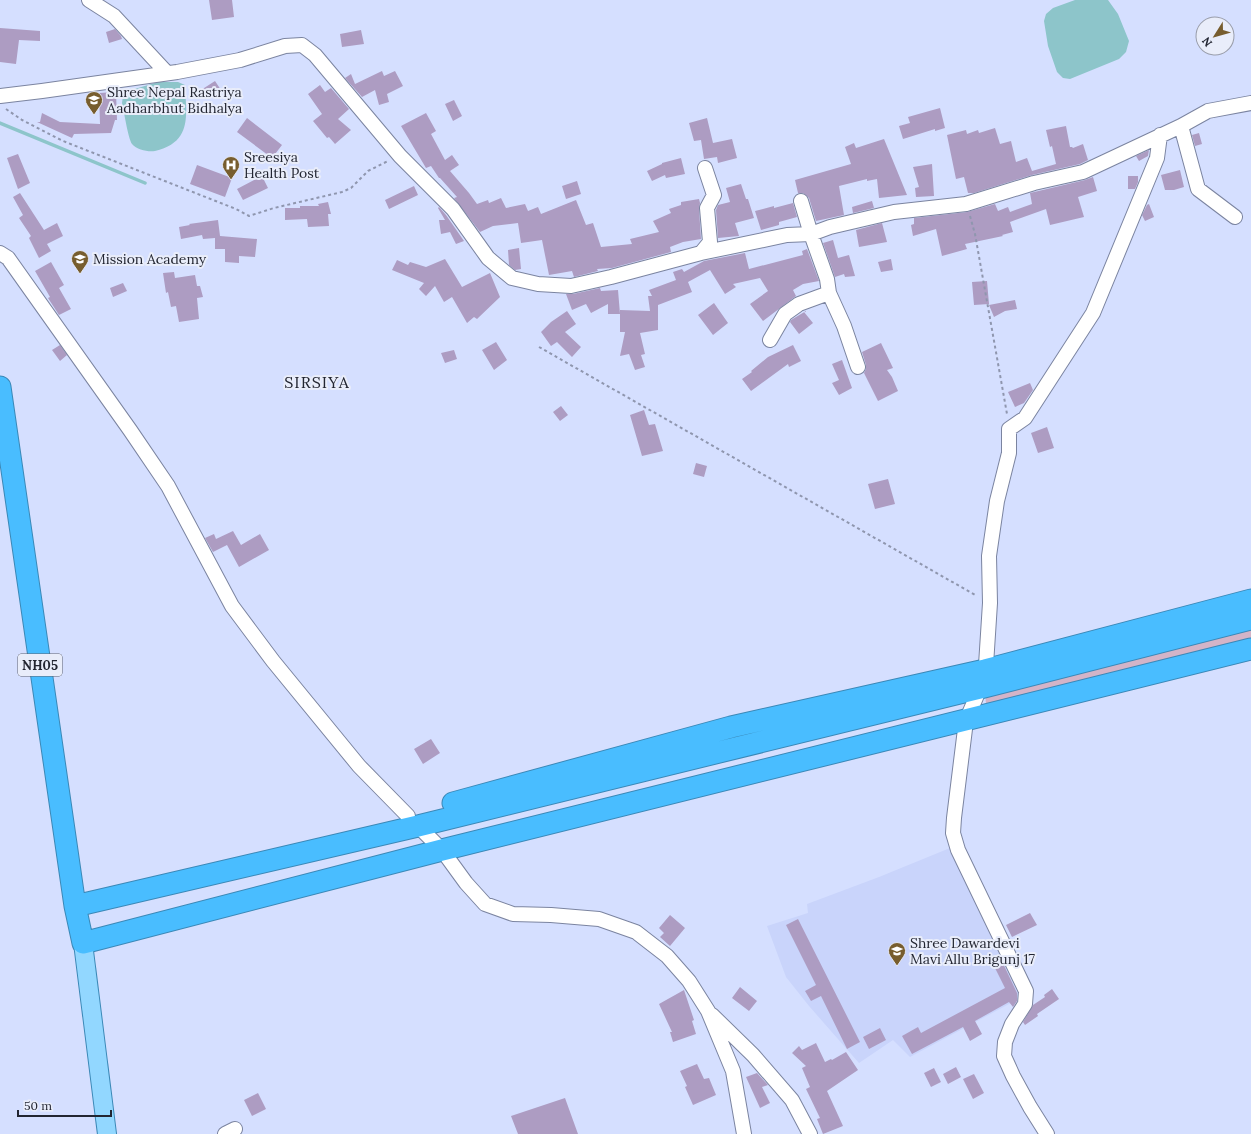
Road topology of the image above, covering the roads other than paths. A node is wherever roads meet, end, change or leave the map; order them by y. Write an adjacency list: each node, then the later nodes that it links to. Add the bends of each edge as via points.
1 (89, 0): 2 (street, via 114,16)
2 (167, 73): 3 (street, via 42,92); 12 (street, via 240,60 285,46 302,46 315,55 400,156 452,209 488,258 512,278 538,284 571,286)
3 (3, 102)
4 (1251, 103): 5 (street, via 1208,111)
5 (1181, 126): 6 (street); 9 (street, via 1198,189)
6 (1160, 135): 10 (street, via 1083,172 1034,183 966,204 894,212); 20 (street, via 1158,158 1094,313 1025,418 1009,429 1009,453 997,502 989,556 990,603)
7 (705, 168): 12 (street, via 714,195 707,208 710,242)
8 (801, 200): 10 (street)
9 (1235, 217)
10 (811, 234): 12 (street, via 787,235); 13 (street, via 827,279)
11 (0, 253): 22 (street, via 8,258 168,486 232,606 273,662 359,766)
12 (701, 253)
13 (829, 293): 14 (street, via 799,304 785,314); 15 (street)
14 (770, 340)
15 (858, 367)
16 (0, 387): 24 (highway, NH05)
17 (1251, 600): 20 (highway)
18 (1251, 619): 20 (highway)
19 (1251, 649): 21 (highway)
20 (982, 679): 21 (street); 22 (highway)
21 (966, 721): 23 (highway); 30 (street, via 953,833 958,850 1026,991 1025,1004 1012,1024 1005,1042 1004,1056 1012,1076)
22 (413, 821): 23 (street); 24 (highway)
23 (442, 850): 25 (highway); 26 (street, via 485,904 513,914 599,919 636,932 667,956 689,981)
24 (76, 906): 25 (highway, NH05)
25 (83, 943): 27 (main road, NH05)
26 (708, 1011): 28 (street, via 733,1071); 29 (street, via 753,1055 792,1100)
27 (107, 1134)
28 (744, 1134)
29 (810, 1134)
30 (1047, 1134)

